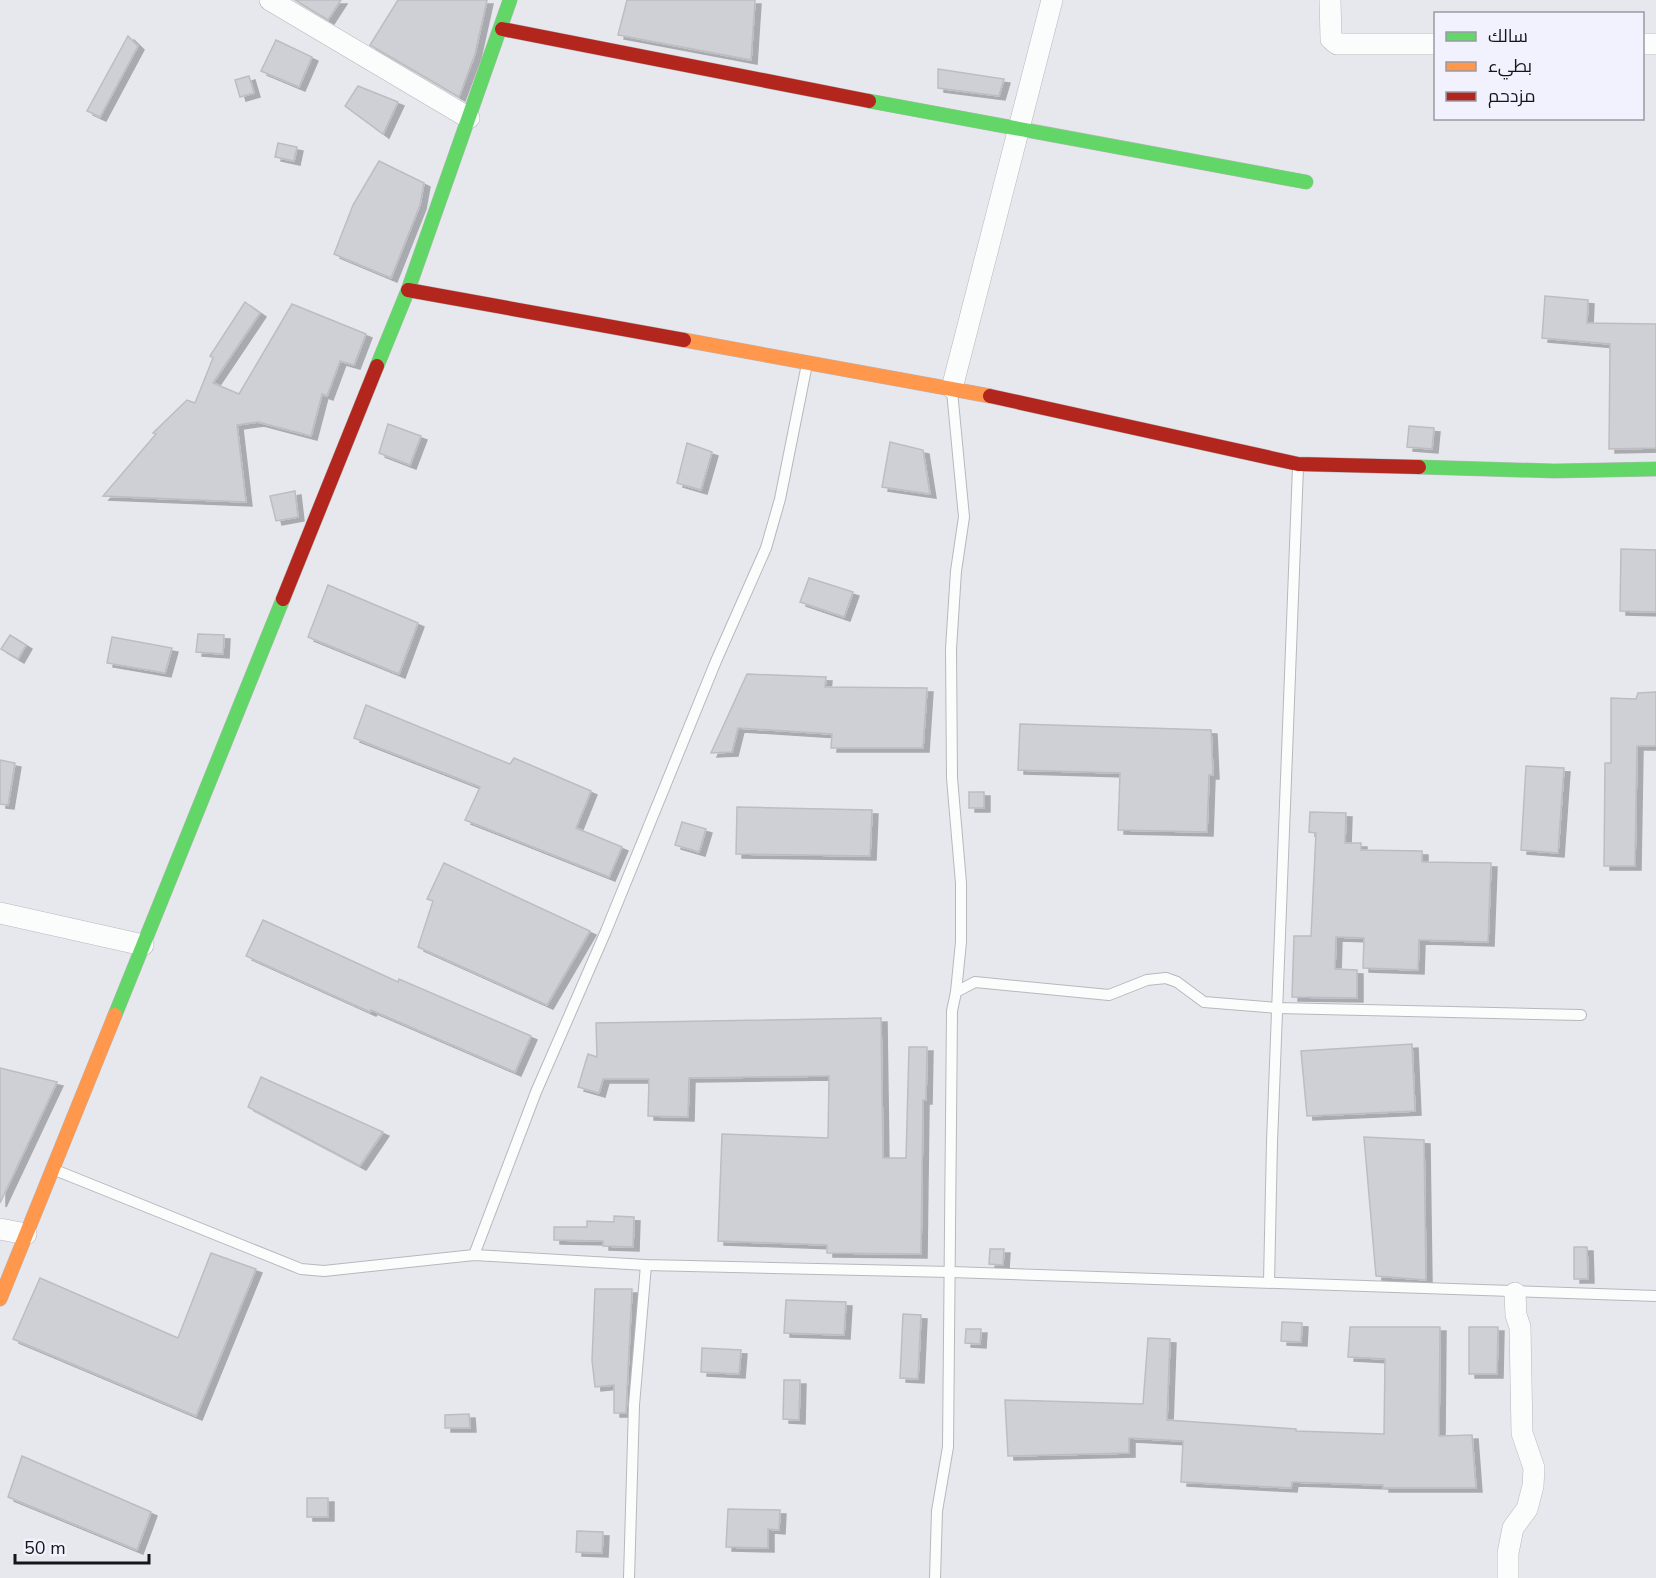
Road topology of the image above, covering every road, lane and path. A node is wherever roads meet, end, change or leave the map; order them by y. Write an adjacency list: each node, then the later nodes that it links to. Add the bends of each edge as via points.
1 (270, 0): 7 (street)
2 (510, 0): 5 (street)
3 (1052, 0): 8 (street)
4 (1330, 0): 6 (street, via 1331,39 1336,44)
5 (502, 29): 7 (street); 8 (street)
6 (1434, 44)
7 (469, 118): 10 (street)
8 (1020, 129): 9 (street); 12 (street)
9 (1306, 182)
10 (408, 290): 11 (street); 16 (street)
11 (807, 362): 12 (street); 23 (lane, via 780,499 766,548 536,1092)
12 (952, 388): 13 (street); 17 (lane, via 964,517 951,649 952,778 961,918)
13 (1298, 464): 14 (street, via 1554,471); 18 (lane)
14 (1656, 469)
15 (0, 912): 16 (street)
16 (143, 945): 20 (street)
17 (956, 992): 18 (lane, via 975,982 1109,995 1156,977 1177,982 1204,1002); 25 (lane, via 952,1011)
18 (1277, 1008): 19 (lane); 26 (lane)
19 (1581, 1015)
20 (54, 1169): 22 (street); 23 (lane, via 301,1269 355,1269)
21 (0, 1229): 22 (street)
22 (26, 1234): 29 (street)
23 (474, 1255): 24 (lane)
24 (646, 1266): 25 (lane); 30 (lane, via 634,1405)
25 (951, 1272): 26 (lane); 31 (lane, via 948,1447 937,1511)
26 (1269, 1282): 27 (lane)
27 (1515, 1293): 28 (lane); 32 (street, via 1520,1327 1522,1433 1534,1468 1527,1509 1513,1528)
28 (1656, 1296)
29 (0, 1299)
30 (629, 1578)
31 (934, 1578)
32 (1509, 1578)

